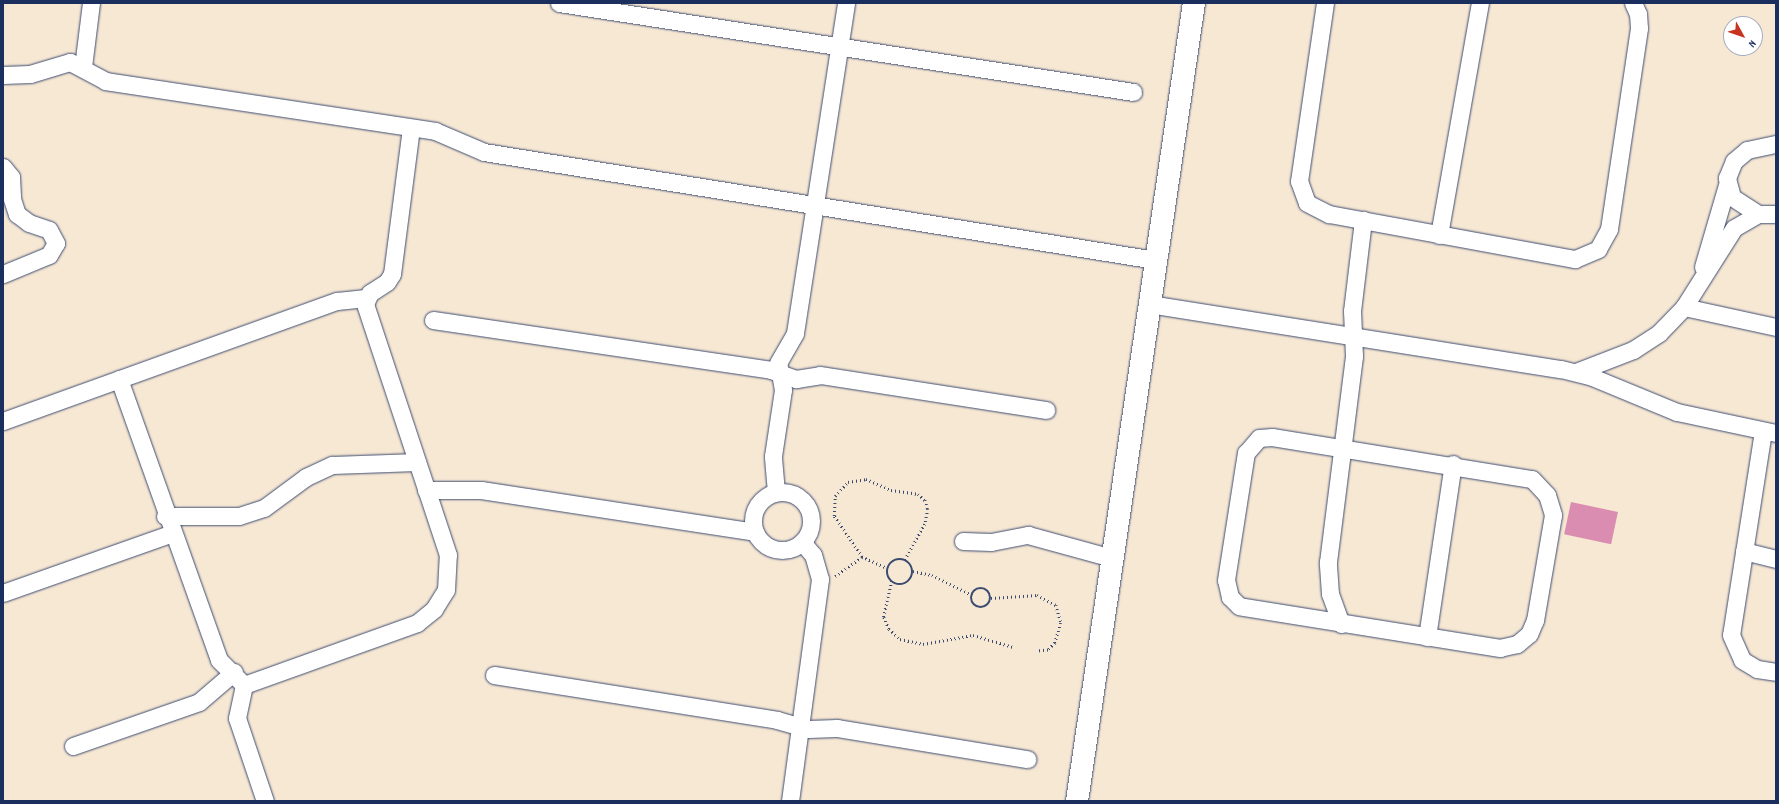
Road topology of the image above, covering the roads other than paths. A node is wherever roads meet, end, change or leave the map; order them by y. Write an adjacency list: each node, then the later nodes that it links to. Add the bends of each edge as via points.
1 (91, 3): 9 (street)
2 (559, 3): 8 (street)
3 (846, 3): 8 (street)
4 (1194, 3): 21 (street)
5 (1325, 3): 19 (street, via 1300,188 1314,208)
6 (1480, 3): 20 (street)
7 (1633, 3): 20 (street, via 1638,14 1639,28 1609,229 1603,243 1591,254 1575,259)
8 (839, 45): 11 (street); 16 (street)
9 (83, 67): 10 (street, via 63,63 30,74); 12 (street, via 105,81)
10 (3, 74)
11 (1132, 92)
12 (411, 128): 16 (street, via 443,134 484,152); 24 (street, via 392,274)
13 (1776, 144): 15 (street, via 1756,146 1739,156 1730,169)
14 (3, 167): 22 (street, via 11,177 12,199 17,214 29,223 49,230 56,243 49,255)
15 (1727, 185): 17 (street, via 1737,203); 23 (street)
16 (816, 206): 21 (street); 30 (street, via 795,333 779,359)
17 (1758, 214): 18 (street); 23 (street, via 1734,228)
18 (1776, 214)
19 (1363, 220): 20 (street); 29 (street, via 1352,311)
20 (1440, 235)
21 (1155, 260): 25 (street)
22 (3, 274)
23 (1701, 280): 26 (street)
24 (366, 298): 32 (street, via 337,301); 37 (street, via 366,310)
25 (1149, 304): 29 (street); 47 (street)
26 (1684, 307): 28 (street); 31 (street, via 1644,344)
27 (433, 320): 30 (street)
28 (1776, 327)
29 (1354, 336): 31 (street); 36 (street)
30 (780, 372): 33 (street, via 796,379 820,375); 40 (street, via 783,390 772,456)
31 (1576, 372): 35 (street, via 1677,412)
32 (119, 379): 34 (street); 41 (street)
33 (1046, 410)
34 (3, 420)
35 (1770, 432): 46 (street)
36 (1342, 447): 38 (street); 50 (street, via 1328,562 1330,594); 50 (street, via 1265,437 1249,447 1226,586 1233,602 1244,609)
37 (417, 462): 39 (street); 41 (street, via 332,465 306,477 264,508 239,516)
38 (1453, 464): 51 (street); 51 (street, via 1532,479 1547,495 1552,515 1535,620 1523,640 1500,648)
39 (426, 490): 42 (street, via 482,490); 54 (street, via 450,567 446,590 434,609 416,623)
40 (776, 492): 42 (street, via 758,504 753,518); 45 (street, via 798,496 808,507 810,529)
41 (165, 516): 43 (street)
42 (755, 532): 45 (street, via 764,543 776,549 790,549)
43 (172, 533): 49 (street); 54 (street, via 184,557 219,660)
44 (963, 541): 47 (street, via 991,542 1028,535)
45 (802, 542): 55 (street, via 813,555 820,579)
46 (1744, 551): 48 (street); 52 (street, via 1731,635 1732,644 1749,665)
47 (1112, 558): 60 (street)
48 (1776, 559)
49 (3, 593)
50 (1341, 624): 51 (street)
51 (1427, 637)
52 (1776, 672)
53 (494, 675): 55 (street, via 777,720)
54 (239, 678): 56 (street, via 199,702); 58 (street, via 236,718)
55 (801, 727): 57 (street, via 836,728); 59 (street)
56 (73, 746)
57 (1027, 759)
58 (265, 801)
59 (790, 801)
60 (1077, 801)

